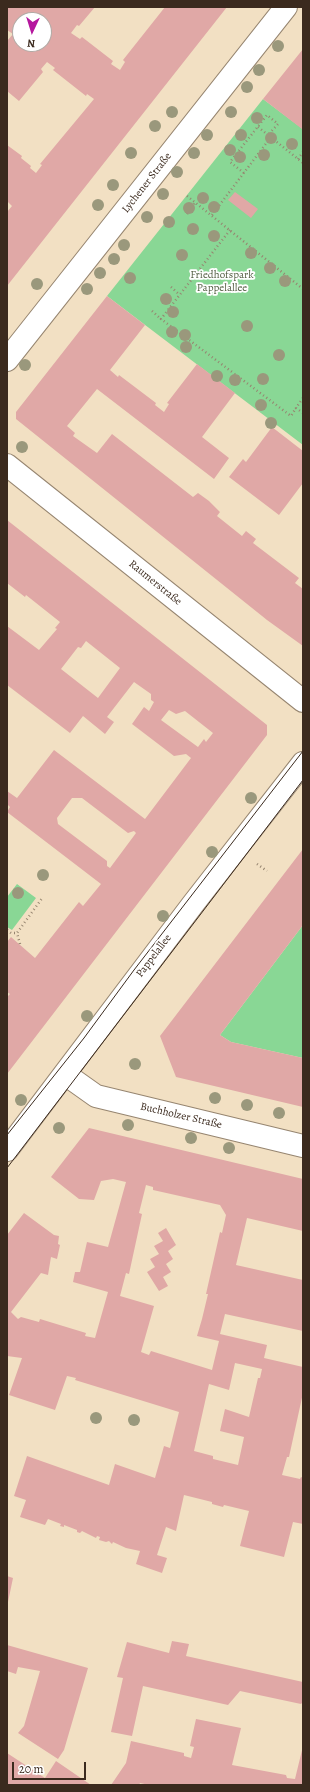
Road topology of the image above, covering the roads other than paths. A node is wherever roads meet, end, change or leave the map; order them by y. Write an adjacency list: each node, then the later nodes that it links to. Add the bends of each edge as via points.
1 (286, 7): 2 (street, Lychener Straße)
2 (7, 360)
3 (7, 465): 4 (street, Raumerstraße)
4 (303, 701)
5 (303, 763): 6 (street, Pappelallee)
6 (65, 1074): 7 (street, Buchholzer Straße, via 96,1096); 8 (street, Pappelallee)
7 (303, 1146)
8 (7, 1150)

